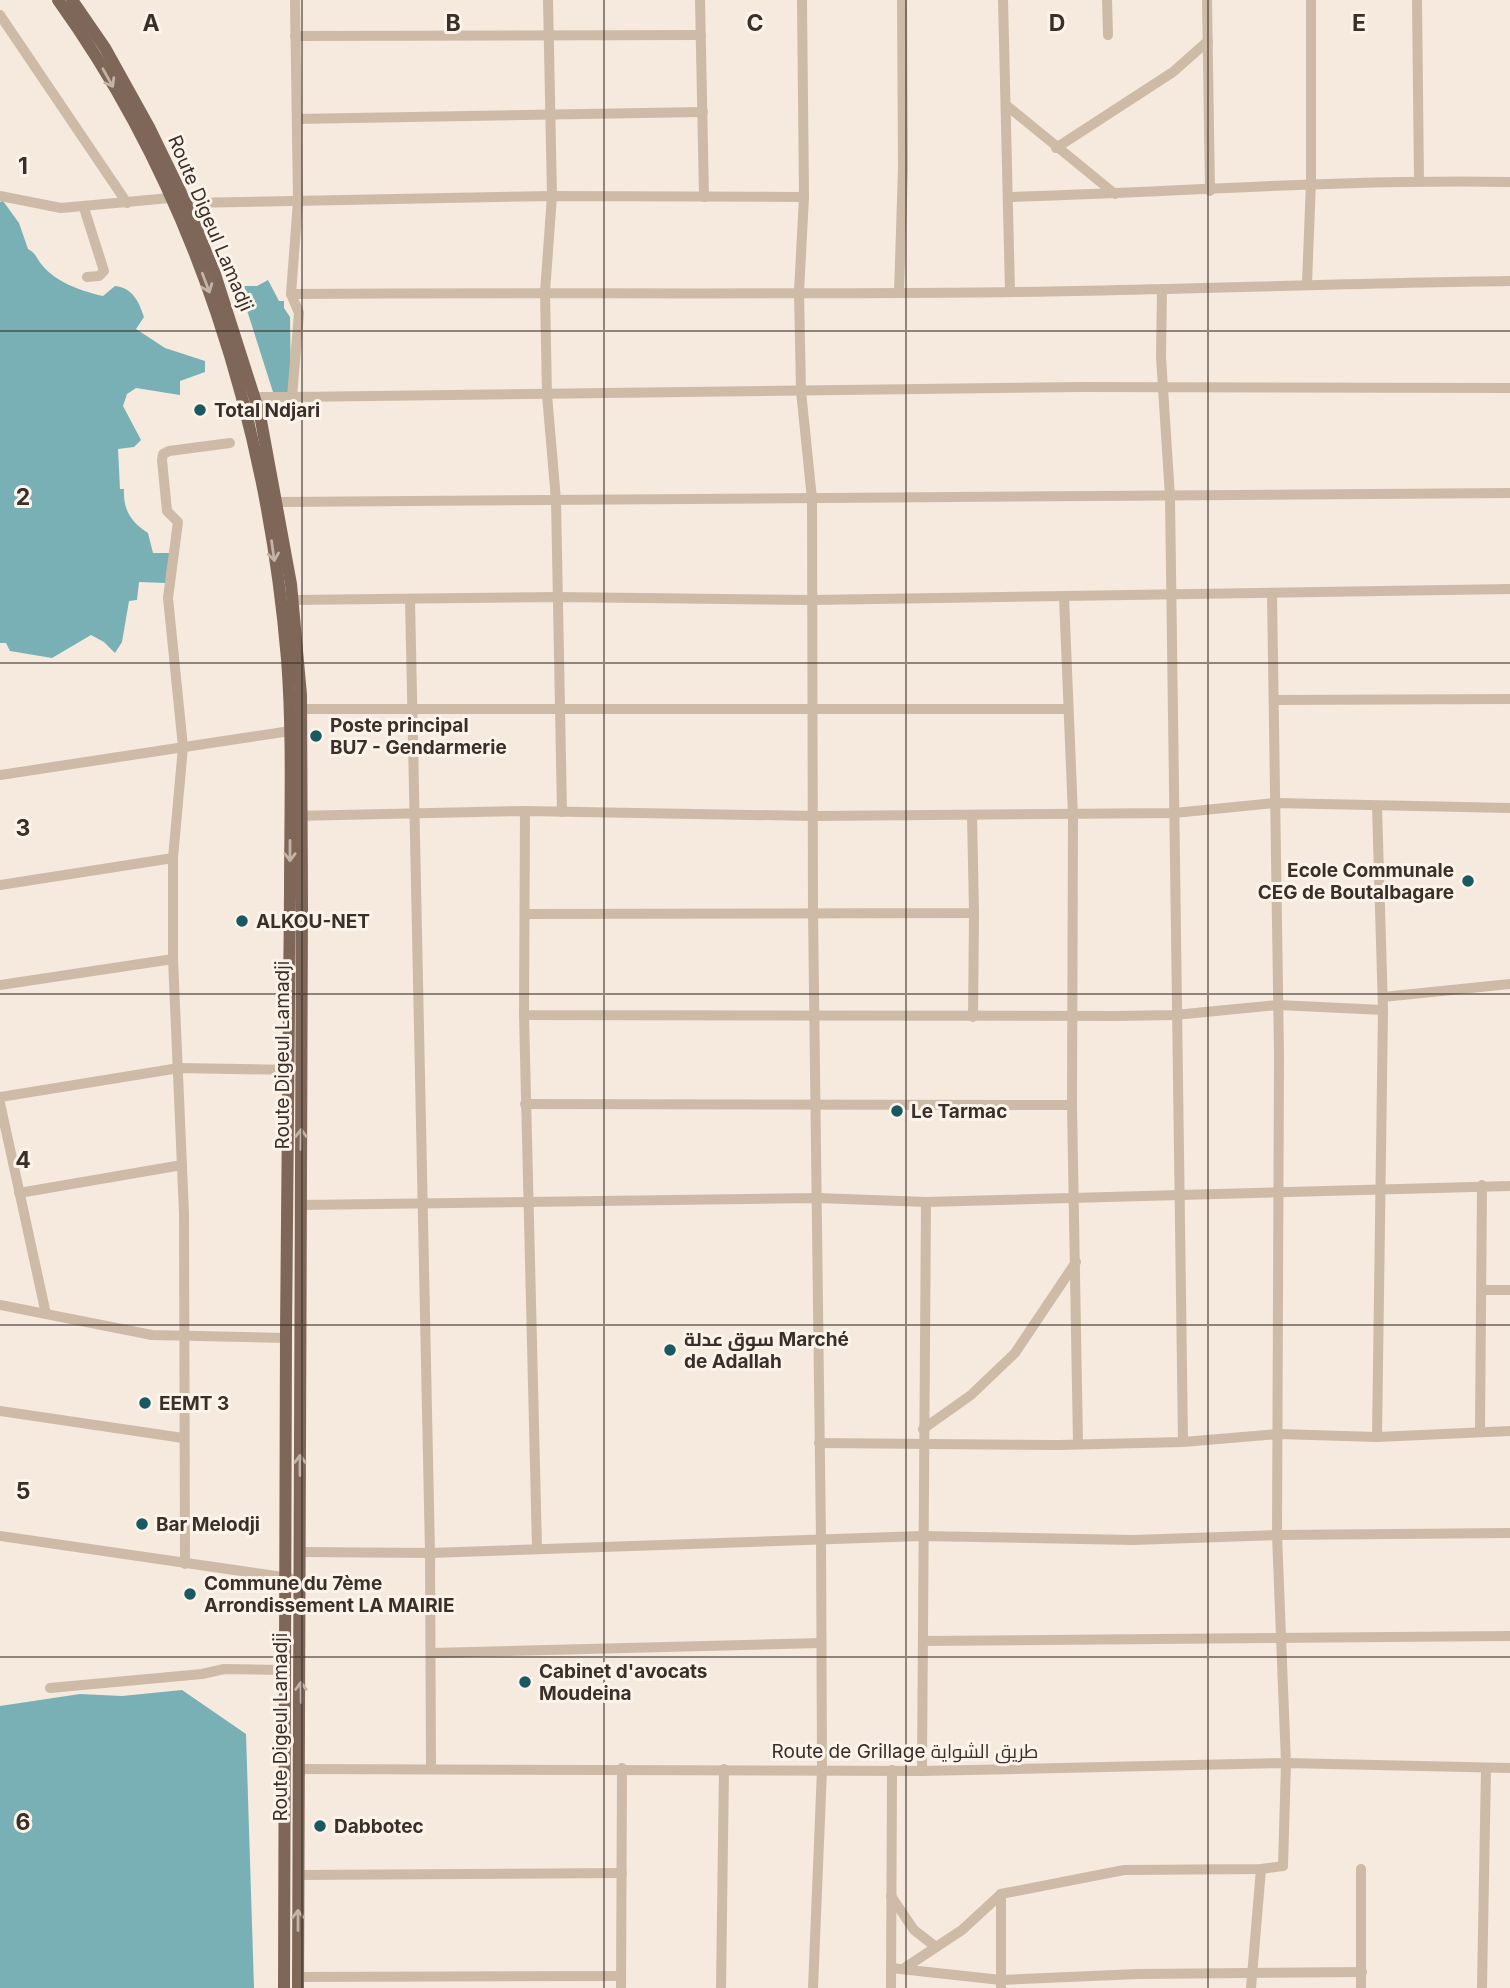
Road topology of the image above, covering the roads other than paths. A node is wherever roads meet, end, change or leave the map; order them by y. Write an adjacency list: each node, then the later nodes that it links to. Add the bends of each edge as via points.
1 (58, 0): 34 (main road, one-way to 34, via 93,51)
2 (72, 0): 37 (main road, Route Digeul Lamadji, via 150,129)
3 (295, 0): 17 (street)
4 (548, 0): 14 (street)
5 (700, 0): 15 (street)
6 (802, 0): 32 (street)
7 (902, 0): 46 (street)
8 (1003, 0): 19 (street)
9 (1107, 0): 16 (street)
10 (1207, 0): 18 (street)
11 (1311, 0): 25 (street)
12 (1417, 0): 24 (street)
13 (0, 15): 36 (street)
14 (550, 33): 15 (street); 17 (street); 21 (street)
15 (701, 35): 20 (street)
16 (1108, 35)
17 (295, 36): 22 (street)
18 (1208, 41): 23 (street, via 1173,72); 27 (street)
19 (1006, 105): 23 (street); 33 (street)
20 (703, 112): 21 (street); 31 (street)
21 (551, 114): 22 (street); 30 (street)
22 (297, 118): 35 (street)
23 (1056, 148): 28 (street)
24 (1419, 180): 25 (street); 26 (street)
25 (1311, 182): 27 (street); 41 (street)
26 (1510, 182)
27 (1210, 191): 28 (street)
28 (1115, 194): 33 (street)
29 (0, 195): 38 (street, via 61,208)
30 (552, 196): 31 (street); 35 (street); 43 (street)
31 (704, 197): 32 (street)
32 (804, 197): 44 (street)
33 (1008, 197): 45 (street)
34 (170, 198): 36 (street); 75 (main road, one-way to 75, via 205,280 246,407 279,586)
35 (298, 201): 37 (street); 47 (street)
36 (127, 203): 38 (street)
37 (186, 203): 52 (main road, Route Digeul Lamadji, via 233,323)
38 (84, 208): 39 (street, via 104,271)
39 (87, 277)
40 (1510, 281): 41 (street)
41 (1307, 283): 42 (street)
42 (1162, 290): 45 (street); 49 (street)
43 (545, 292): 44 (street); 47 (street); 51 (street)
44 (799, 292): 46 (street); 50 (street)
45 (1010, 292): 46 (street)
46 (899, 293)
47 (291, 294): 53 (street, via 299,313)
48 (1510, 388): 49 (street)
49 (1165, 389): 50 (street); 56 (street)
50 (801, 391): 51 (street); 57 (street)
51 (547, 395): 53 (street); 58 (street)
52 (255, 397): 53 (street); 59 (main road, Route Digeul Lamadji)
53 (292, 397)
54 (230, 443): 76 (street, via 169,452 162,460 167,511 177,522 168,598)
55 (1510, 493): 56 (street)
56 (1170, 497): 57 (street); 62 (street)
57 (812, 499): 58 (street); 67 (street)
58 (556, 500): 59 (street); 63 (street)
59 (278, 502): 66 (main road, Route Digeul Lamadji)
60 (1510, 589): 61 (street)
61 (1272, 593): 62 (street); 69 (street)
62 (1170, 594): 64 (street); 84 (street)
63 (558, 597): 65 (street); 67 (street); 72 (street)
64 (1064, 597): 67 (street); 73 (street)
65 (410, 599): 66 (street); 70 (street)
66 (292, 600): 71 (main road, Route Digeul Lamadji)
67 (812, 600): 74 (street)
68 (1510, 699): 69 (street)
69 (1275, 700): 78 (street)
70 (413, 708): 71 (street); 72 (street); 83 (street)
71 (301, 709): 87 (main road, Route Digeul Lamadji)
72 (560, 709): 74 (street); 82 (street)
73 (1068, 709): 74 (street); 85 (street)
74 (813, 710): 88 (street)
75 (290, 731): 76 (street); 87 (main road)
76 (183, 747): 77 (street); 89 (street)
77 (0, 775)
78 (1275, 803): 79 (street); 84 (street); 98 (street)
79 (1377, 806): 80 (street); 97 (street)
80 (1510, 808)
81 (525, 811): 82 (street); 83 (street); 92 (street)
82 (562, 812): 88 (street)
83 (413, 813): 87 (street); 122 (street)
84 (1174, 813): 85 (street); 101 (street)
85 (1073, 814): 86 (street); 102 (street)
86 (972, 815): 88 (street); 93 (street)
87 (296, 816): 106 (main road, one-way to 106); 124 (main road, Route Digeul Lamadji, one-way to 87)
88 (814, 816): 91 (street)
89 (173, 858): 90 (street); 94 (street)
90 (0, 885)
91 (813, 913): 92 (street); 93 (street); 103 (street)
92 (525, 914): 100 (street)
93 (974, 914): 104 (street)
94 (173, 958): 95 (street); 105 (street)
95 (0, 985)
96 (1510, 985): 97 (street)
97 (1383, 997): 99 (street)
98 (1278, 1005): 99 (street); 101 (street); 116 (street)
99 (1383, 1010): 115 (street)
100 (524, 1015): 103 (street); 109 (street)
101 (1175, 1015): 102 (street); 118 (street)
102 (1074, 1016): 104 (street); 111 (street)
103 (816, 1017): 104 (street); 110 (street)
104 (973, 1017)
105 (179, 1068): 106 (street); 107 (street); 112 (street)
106 (291, 1070): 131 (main road)
107 (0, 1097)
108 (0, 1103): 117 (street)
109 (525, 1104): 110 (street); 121 (street)
110 (817, 1105): 111 (street); 120 (street)
111 (1072, 1105): 119 (street)
112 (182, 1165): 117 (street); 130 (street)
113 (1482, 1185): 114 (street); 115 (street); 126 (street)
114 (1510, 1186)
115 (1381, 1187): 116 (street); 137 (street)
116 (1279, 1191): 118 (street); 136 (street)
117 (19, 1193): 129 (street)
118 (1179, 1194): 119 (street); 139 (street)
119 (1074, 1196): 123 (street); 125 (street)
120 (818, 1198): 121 (street); 123 (street); 140 (street)
121 (531, 1201): 122 (street); 148 (street)
122 (421, 1202): 124 (street); 150 (street)
123 (926, 1202): 133 (street)
124 (300, 1205): 149 (main road, Route Digeul Lamadji, one-way to 124)
125 (1076, 1262): 133 (street, via 1015,1353 971,1395); 142 (street)
126 (1483, 1290): 127 (street); 134 (street)
127 (1510, 1290)
128 (0, 1305): 129 (street)
129 (46, 1314): 130 (street, via 152,1335)
130 (186, 1337): 131 (street); 138 (street)
131 (286, 1338): 152 (main road)
132 (0, 1411): 138 (street)
133 (923, 1429): 141 (street)
134 (1480, 1431): 135 (street); 137 (street)
135 (1510, 1431)
136 (1278, 1434): 137 (street); 139 (street); 144 (street)
137 (1377, 1437)
138 (183, 1438): 151 (street)
139 (1182, 1442): 142 (street)
140 (819, 1443): 141 (street); 147 (street)
141 (923, 1444): 142 (street); 146 (street)
142 (1078, 1444)
143 (1510, 1533): 144 (street)
144 (1277, 1535): 146 (street, via 1133,1540); 155 (street)
145 (0, 1536): 151 (street)
146 (922, 1536): 147 (street); 156 (street)
147 (821, 1539): 148 (street); 157 (street)
148 (537, 1548): 150 (street)
149 (299, 1552): 150 (street); 153 (main road, Route Digeul Lamadji)
150 (430, 1553): 158 (street)
151 (184, 1564): 152 (street)
152 (285, 1577): 153 (street); 159 (main road)
153 (299, 1578): 165 (main road, Route Digeul Lamadji, one-way to 153)
154 (1510, 1636): 155 (street)
155 (1283, 1640): 156 (street); 161 (street)
156 (923, 1641): 170 (street)
157 (821, 1643): 158 (street); 168 (street)
158 (432, 1653): 166 (street)
159 (285, 1670): 160 (street, via 224,1669); 185 (main road)
160 (50, 1688)
161 (1286, 1763): 163 (street, Route de Grillage طريق الشواية); 170 (street, Route de Grillage طريق الشواية); 171 (street, via 1283,1866)
162 (622, 1768): 166 (street, Route de Grillage طريق الشواية); 167 (street, Route de Grillage طريق الشواية); 173 (street)
163 (1486, 1768): 164 (street, Route de Grillage طريق الشواية); 192 (street)
164 (1510, 1768)
165 (300, 1769): 166 (street, Route de Grillage طريق الشواية); 174 (main road, Route Digeul Lamadji)
166 (431, 1769)
167 (724, 1769): 168 (street, Route de Grillage طريق الشواية); 187 (street)
168 (822, 1770): 169 (street, Route de Grillage طريق الشواية); 188 (street)
169 (892, 1770): 170 (street, Route de Grillage طريق الشواية); 176 (street)
170 (922, 1771)
171 (1261, 1869): 175 (street, via 1124,1870); 180 (street)
172 (1361, 1869): 181 (street)
173 (622, 1872): 174 (street); 182 (street)
174 (298, 1875): 183 (main road, Route Digeul Lamadji, one-way to 174)
175 (1001, 1894): 177 (street); 184 (street)
176 (891, 1895): 177 (street, via 914,1930); 178 (street)
177 (936, 1947): 179 (street)
178 (891, 1968): 179 (street); 189 (street)
179 (903, 1969): 184 (street)
180 (1250, 1972): 181 (street); 184 (street); 190 (street)
181 (1362, 1972): 191 (street)
182 (621, 1976): 183 (street); 186 (street)
183 (298, 1982)
184 (1001, 1984)
185 (284, 1988)
186 (621, 1988)
187 (722, 1988)
188 (813, 1988)
189 (891, 1988)
190 (1251, 1988)
191 (1361, 1988)
192 (1482, 1988)

